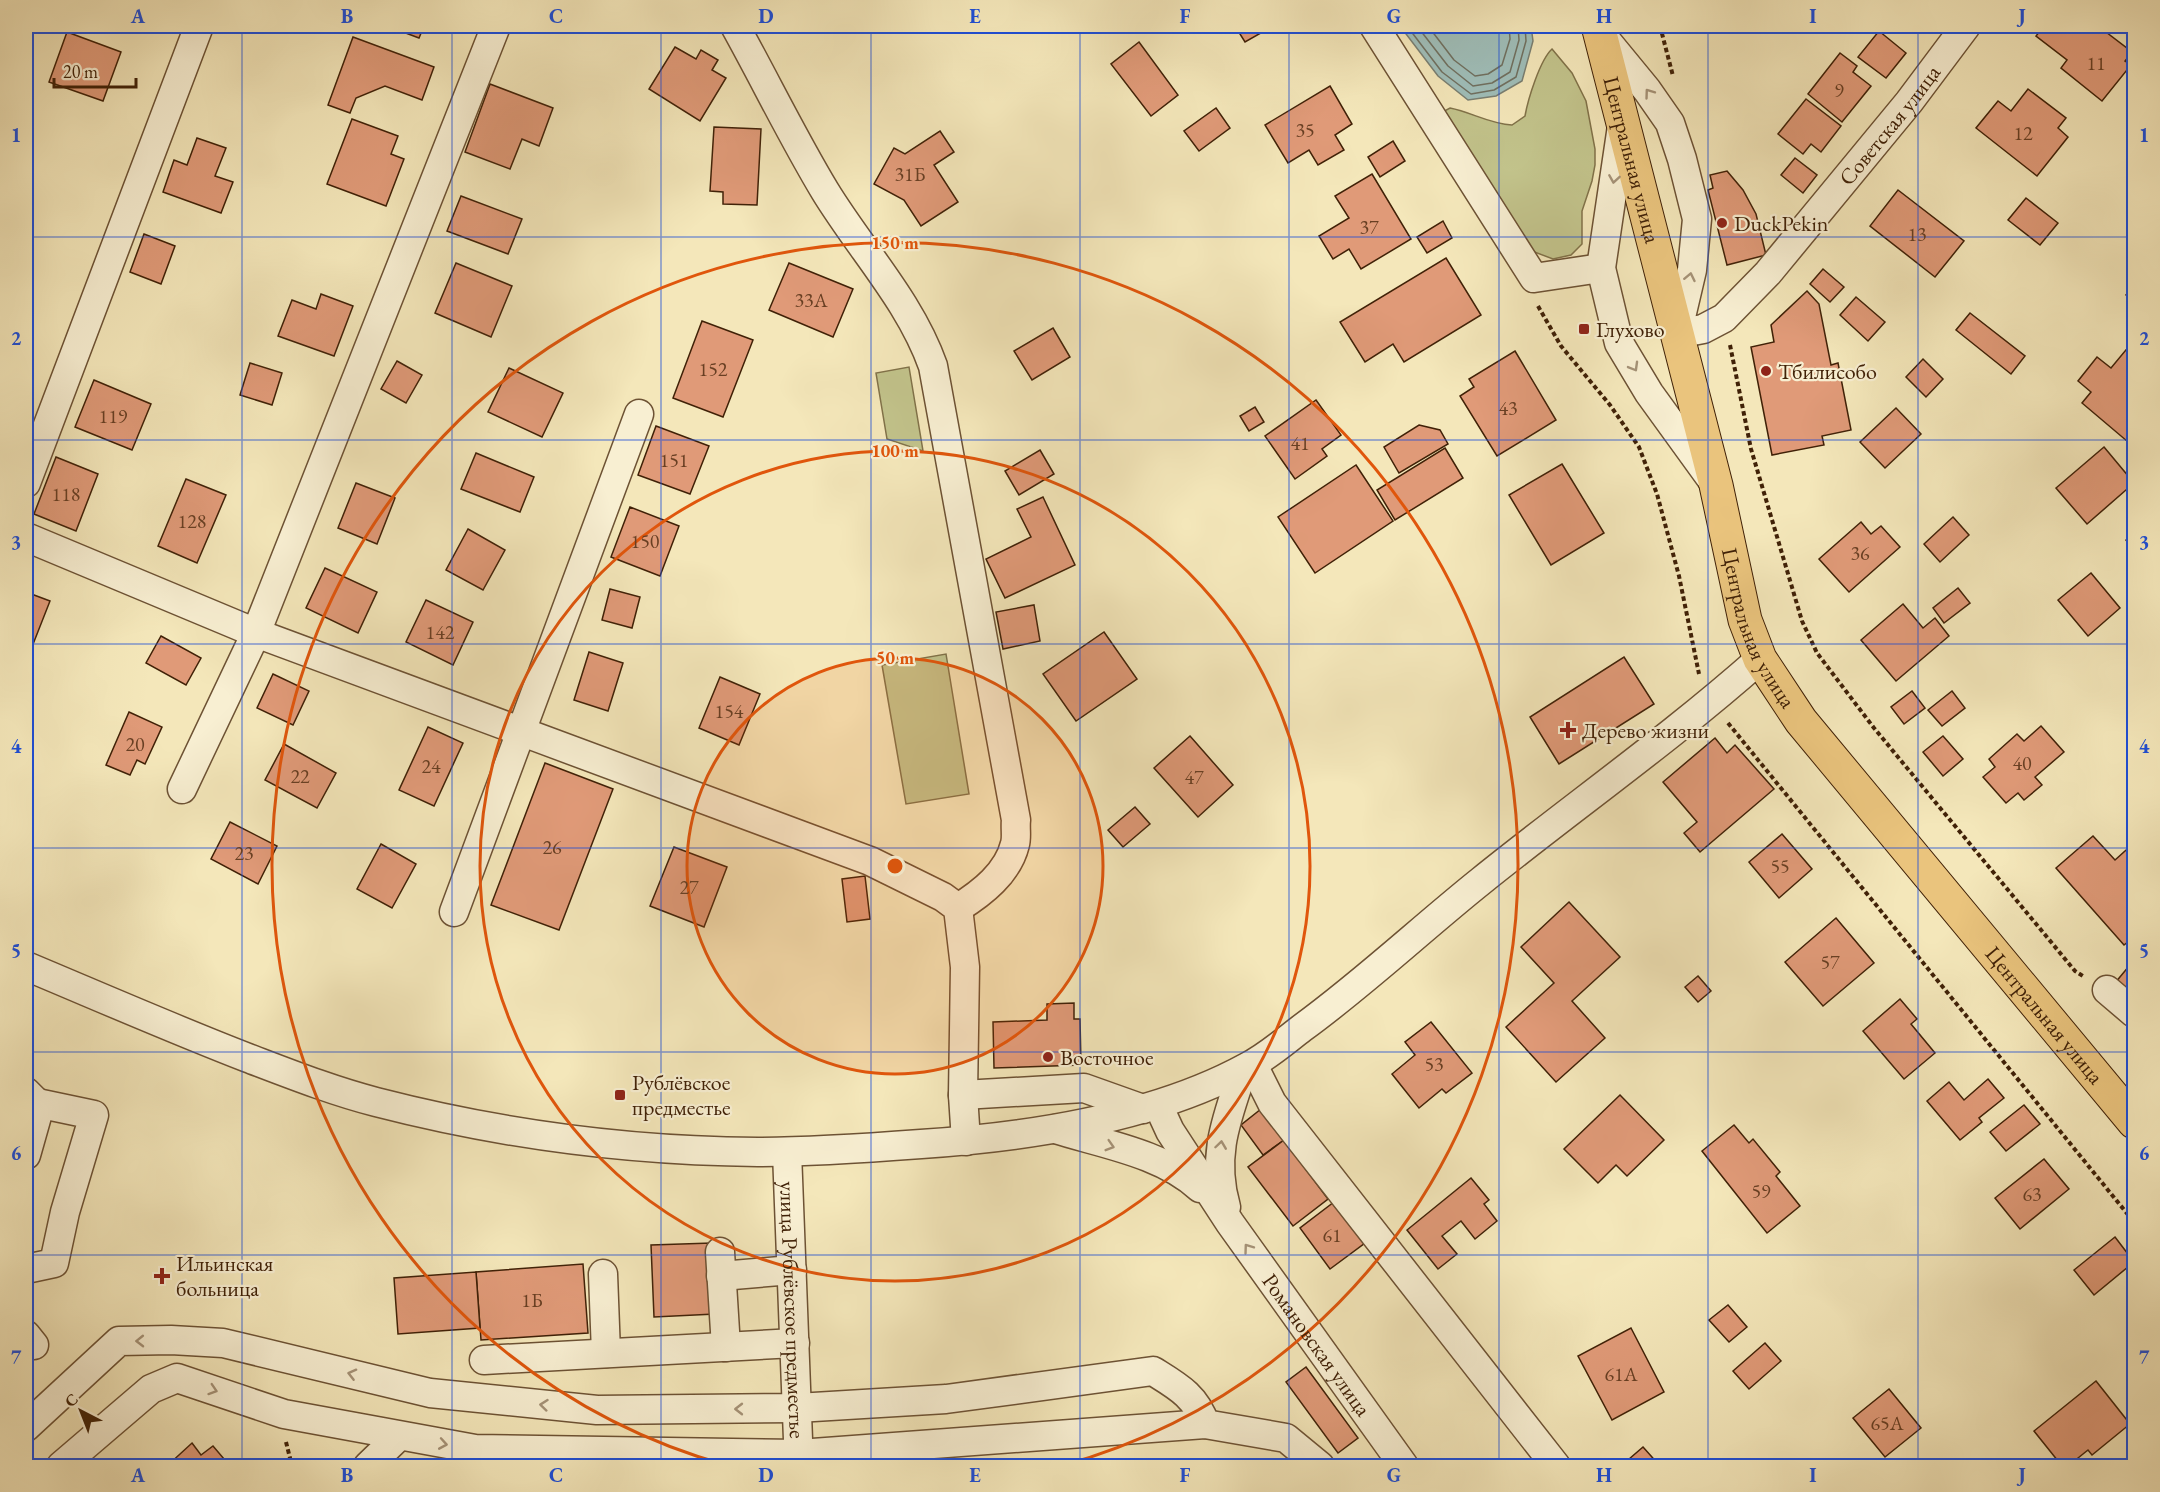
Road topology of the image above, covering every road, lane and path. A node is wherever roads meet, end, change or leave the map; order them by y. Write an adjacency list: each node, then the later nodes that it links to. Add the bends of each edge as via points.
1 (200, 26): 14 (street)
2 (496, 26): 17 (street)
3 (735, 26): 21 (street, via 825,192 902,302 924,340 933,366 1016,820 1015,844 1002,872)
4 (1374, 26): 10 (street, via 1534,278)
5 (1660, 26): 8 (path)
6 (1966, 26): 11 (street, Советская улица, via 1768,273)
7 (1598, 29): 9 (main road, Центральная улица); 12 (street, one-way to 7, via 1692,270 1697,219 1682,159 1670,123)
8 (1674, 80)
9 (1623, 121): 10 (street, one-way to 10); 12 (main road, Центральная улица)
10 (1601, 268): 15 (street, one-way to 15, via 1619,342 1649,393)
11 (1724, 318): 12 (street, Советская улица, via 1702,329); 24 (path, via 1752,449 1802,621 1817,653 2075,971)
12 (1677, 334): 15 (main road, Центральная улица)
13 (639, 414): 19 (street)
14 (26, 483)
15 (1716, 485): 18 (main road, Центральная улица, via 1745,620)
16 (26, 537): 17 (street)
17 (256, 633): 19 (street); 20 (street)
18 (1760, 659): 26 (street, via 1321,1014); 30 (main road, Центральная улица, via 1802,721)
19 (521, 730): 21 (street, via 870,861 944,897); 22 (street)
20 (182, 789)
21 (958, 908): 27 (street, via 965,967)
22 (454, 912)
23 (26, 966): 33 (street, via 222,1048 374,1101 506,1131 662,1148)
24 (2107, 990): 25 (street)
25 (2134, 1013)
26 (1248, 1067): 29 (street); 35 (street, Романовская улица, one-way to 26, via 1220,1189 1218,1160 1223,1130); 55 (street, via 1272,1103)
27 (963, 1095): 29 (street, via 1084,1088); 32 (street)
28 (31, 1097): 34 (street, via 38,1115); 36 (street, via 94,1115 64,1212 54,1263)
29 (1151, 1107): 31 (street); 35 (street, Романовская улица)
30 (2134, 1122)
31 (1054, 1129): 32 (street); 35 (street, Романовская улица, one-way to 35, via 1171,1166 1203,1191)
32 (966, 1141): 33 (street)
33 (787, 1152): 37 (street, улица Рублёвское предместье)
34 (26, 1155)
35 (1230, 1223): 54 (street, Романовская улица, one-way to 35)
36 (26, 1269)
37 (792, 1270): 40 (street, улица Рублёвское предместье); 41 (street, via 721,1264)
38 (603, 1274): 42 (street)
39 (171, 1340): 44 (street); 45 (street, one-way to 39, via 597,1410 430,1393 223,1343); 47 (street, one-way to 47, via 119,1341)
40 (795, 1343): 41 (street); 45 (street, улица Рублёвское предместье)
41 (726, 1347): 42 (street)
42 (606, 1353): 43 (street)
43 (484, 1360)
44 (177, 1378): 48 (street, one-way to 48, via 284,1414); 51 (street, via 151,1389)
45 (797, 1408): 46 (street, via 946,1399 1153,1371 1181,1389 1200,1411); 50 (street, улица Рублёвское предместье)
46 (1205, 1424): 50 (street); 53 (street, via 1286,1437)
47 (26, 1427)
48 (399, 1436): 49 (street, one-way to 49); 52 (street)
49 (545, 1458): 50 (street)
50 (799, 1460)
51 (61, 1467)
52 (368, 1467)
53 (1320, 1467)
54 (1404, 1467)
55 (1557, 1467)

